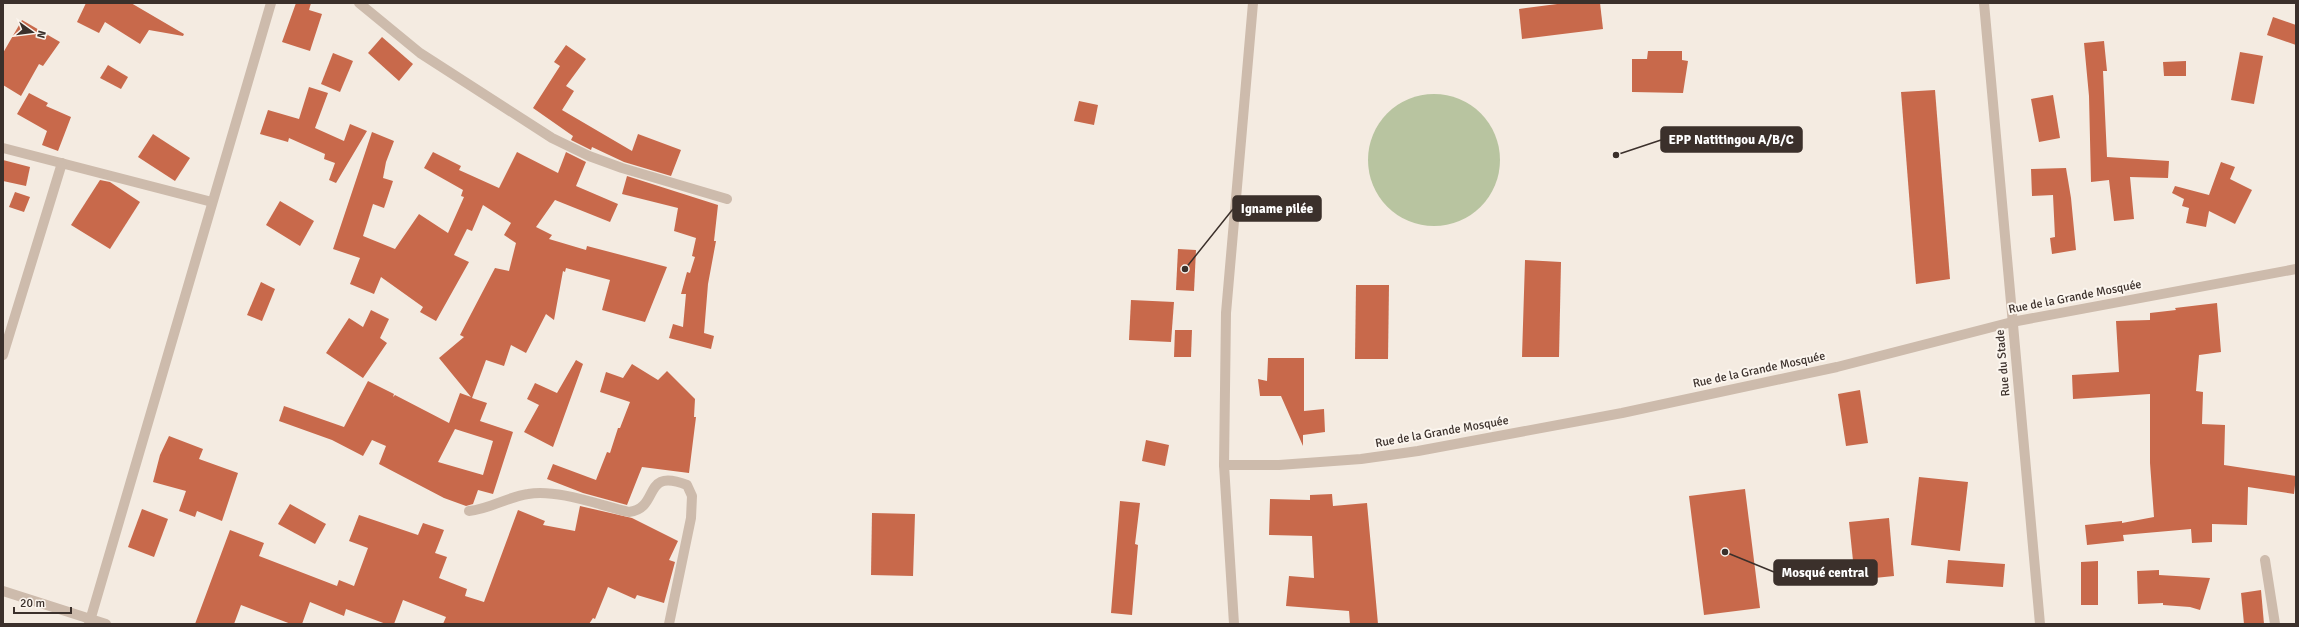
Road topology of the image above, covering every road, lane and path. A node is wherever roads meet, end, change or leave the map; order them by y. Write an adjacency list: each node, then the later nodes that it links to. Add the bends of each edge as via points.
1 (271, 3): 8 (street)
2 (359, 3): 7 (street, via 420,53 552,138 622,168)
3 (1253, 3): 12 (street, via 1226,313)
4 (1984, 3): 10 (street, Rue du Stade)
5 (3, 148): 6 (street)
6 (62, 163): 8 (street); 11 (street)
7 (727, 199)
8 (212, 202): 16 (street)
9 (2296, 269): 10 (street, Rue de la Grande Mosquée)
10 (2012, 322): 12 (street, Rue de la Grande Mosquée, via 1829,368 1622,413 1418,451 1279,465); 20 (street, Rue du Stade)
11 (3, 355)
12 (1224, 465): 19 (street)
13 (469, 511): 18 (street, via 485,510 505,500 529,494 561,495 629,512 638,511 655,485 663,480 672,479 687,485 692,496 691,518)
14 (2265, 560): 21 (street)
15 (3, 591): 16 (street)
16 (90, 622): 17 (street)
17 (106, 624)
18 (669, 624)
19 (1234, 624)
20 (2040, 624)
21 (2276, 624)

